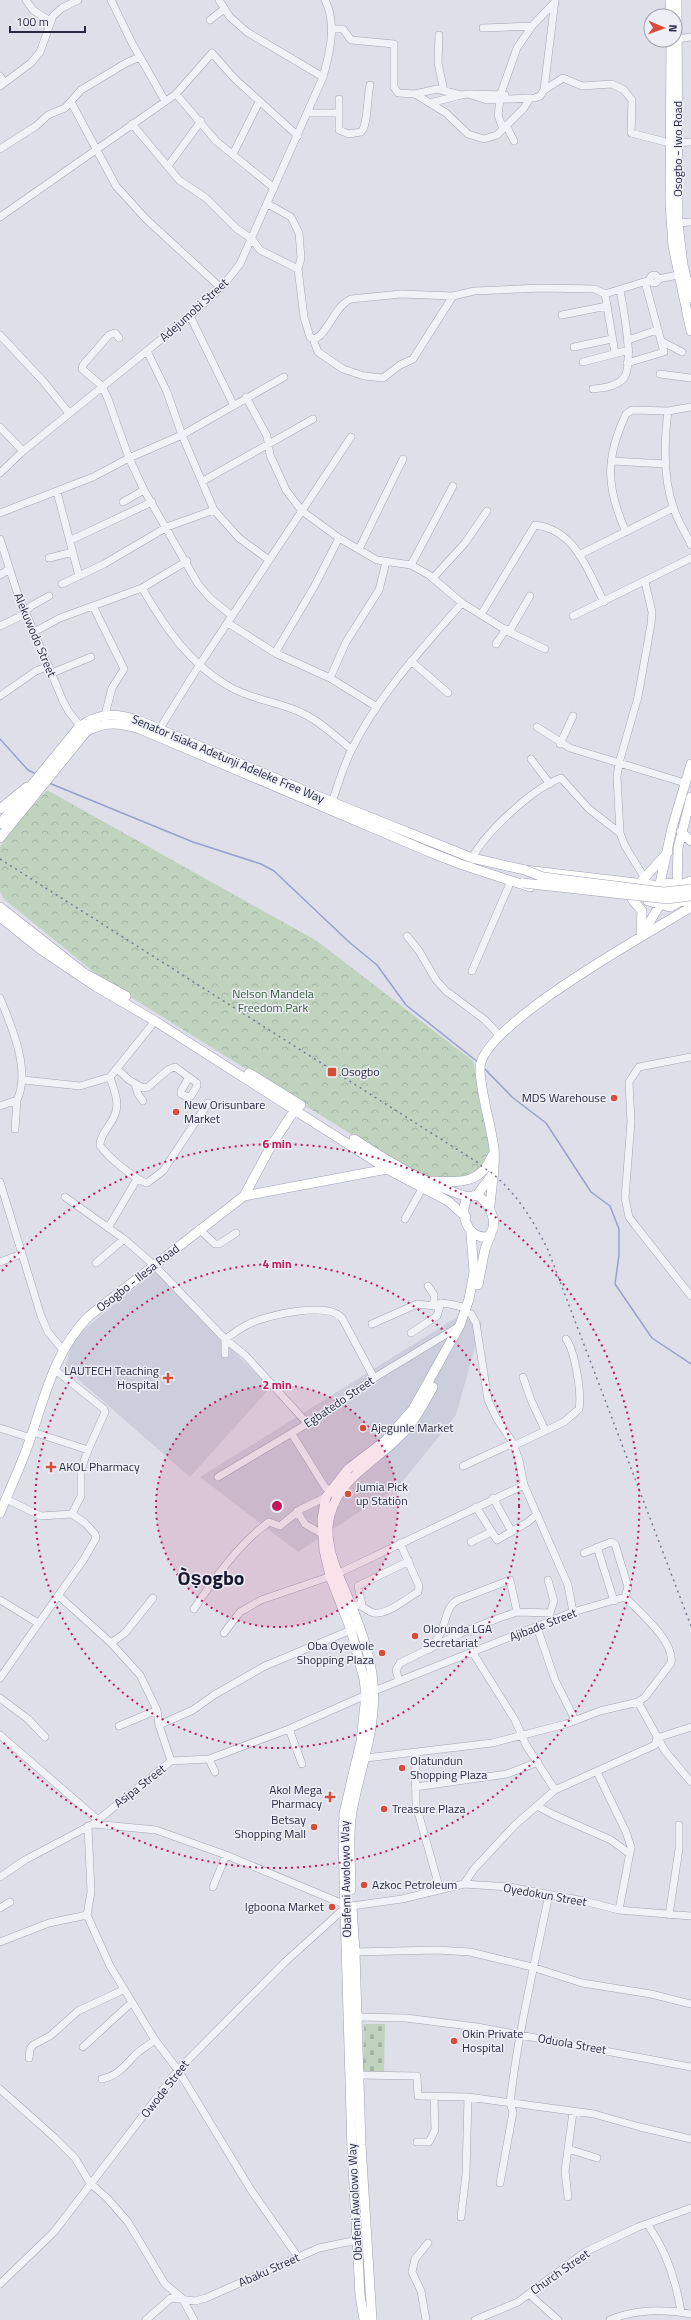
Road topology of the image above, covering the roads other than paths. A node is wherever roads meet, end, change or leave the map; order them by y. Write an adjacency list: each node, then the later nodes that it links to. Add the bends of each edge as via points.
1 (26, 0): 9 (street, via 33,10)
2 (78, 0): 9 (street, via 62,8)
3 (111, 0): 15 (street)
4 (219, 0): 7 (street)
5 (325, 0): 12 (street, Adejumobi Street)
6 (555, 1): 10 (street); 22 (street)
7 (224, 9): 8 (street); 18 (street, via 247,32)
8 (210, 20)
9 (50, 22): 19 (street, via 40,52 31,63)
10 (532, 26): 11 (street); 20 (street, via 517,48)
11 (483, 28)
12 (332, 29): 18 (street, Adejumobi Street); 25 (street, via 343,29 351,40 393,43 394,87 398,93)
13 (439, 35): 23 (street, via 438,63)
14 (674, 48): 42 (main road, Osogbo - Iwo Road)
15 (140, 57): 30 (street); 31 (street, via 81,90)
16 (0, 76): 19 (street)
17 (499, 76): 20 (street)
18 (323, 77): 34 (street, Adejumobi Street)
19 (2, 84)
20 (503, 84): 27 (street)
21 (370, 85): 35 (street, via 366,100 366,124 361,132 341,132 338,126)
22 (544, 90): 28 (street, via 540,96); 42 (street, via 563,78 582,86 612,84 624,90 632,100 631,133)
23 (444, 91): 25 (street, via 428,90); 26 (street)
24 (176, 94): 30 (street); 32 (street, via 212,53); 36 (street)
25 (415, 94): 33 (street)
26 (465, 95): 27 (street, via 488,100); 33 (street)
27 (500, 96): 28 (street); 38 (street, via 498,114)
28 (530, 98): 38 (street)
29 (339, 99): 35 (street)
30 (165, 100): 37 (street)
31 (70, 102): 43 (street); 44 (street, via 65,108 48,115)
32 (259, 102): 39 (street); 45 (street)
33 (430, 103): 38 (street, via 474,136 489,139)
34 (309, 113): 35 (street); 39 (street, Adejumobi Street)
35 (339, 113)
36 (201, 121): 45 (street, via 216,141); 46 (street)
37 (132, 124): 43 (street); 46 (street)
38 (505, 127): 40 (street)
39 (298, 136): 48 (street, Adejumobi Street)
40 (514, 141)
41 (691, 142): 42 (street)
42 (674, 143): 47 (main road, Osogbo - Iwo Road)
43 (96, 149): 50 (street); 57 (street, via 107,173 129,202)
44 (0, 150)
45 (233, 154): 48 (street)
46 (168, 166): 53 (street, via 179,180 206,198 237,229)
47 (674, 166): 52 (main road, Osogbo - Iwo Road); 55 (main road, Osogbo - Iwo Road, via 673,246)
48 (274, 188): 49 (street, Adejumobi Street)
49 (268, 204): 53 (street, Adejumobi Street); 54 (street, via 291,217 299,233 301,258)
50 (0, 217)
51 (691, 222): 52 (street)
52 (678, 223): 55 (main road, Osogbo - Iwo Road)
53 (252, 239): 54 (street, via 260,250); 57 (street, Adejumobi Street, via 240,264)
54 (298, 268): 71 (street, via 304,317 310,337)
55 (685, 274): 56 (street, via 658,279 653,275); 61 (main road, Osogbo - Iwo Road); 68 (main road, Osogbo - Iwo Road)
56 (647, 281): 58 (street); 67 (street)
57 (221, 288): 64 (street, Adejumobi Street)
58 (620, 290): 59 (street); 65 (street)
59 (605, 294): 60 (street, via 594,289 541,288 474,291); 62 (street)
60 (453, 296): 71 (street, via 401,294 351,299 345,301 336,311 320,336); 71 (street, via 413,359 383,378 364,376 343,369 318,352)
61 (691, 298)
62 (607, 306): 63 (street); 66 (street)
63 (562, 315)
64 (190, 316): 77 (street, Adejumobi Street); 88 (street)
65 (624, 318): 66 (street); 73 (street)
66 (610, 320): 72 (street)
67 (657, 330): 73 (street); 74 (street)
68 (691, 331)
69 (0, 335): 91 (street)
70 (119, 338): 85 (street, via 115,333 109,335 83,365 82,369)
71 (313, 339)
72 (612, 339): 75 (street); 79 (street)
73 (628, 340): 76 (street)
74 (663, 342): 78 (street); 81 (street, via 664,352)
75 (574, 347)
76 (629, 350): 79 (street); 81 (street)
77 (147, 351): 85 (street, Adejumobi Street); 94 (street, via 167,392)
78 (682, 352)
79 (615, 353): 80 (street)
80 (583, 362)
81 (627, 363): 86 (street, via 623,379 611,386)
82 (660, 374): 84 (street)
83 (284, 377): 87 (street)
84 (691, 378)
85 (102, 386): 91 (street, Adejumobi Street); 98 (street)
86 (593, 389)
87 (246, 397): 88 (street); 96 (street, via 267,436)
88 (233, 404): 94 (street)
89 (691, 407): 90 (street)
90 (668, 411): 100 (street, via 632,410 626,414); 101 (street)
91 (69, 413): 97 (street, Adejumobi Street)
92 (313, 419): 96 (street)
93 (0, 427): 97 (street)
94 (182, 435): 98 (street); 103 (street)
95 (351, 437): 111 (street)
96 (269, 445): 103 (street); 111 (street, via 275,467 286,490)
97 (23, 451): 102 (street, Adejumobi Street)
98 (129, 458): 105 (street); 106 (street)
99 (403, 459): 120 (street)
100 (612, 461): 101 (street); 115 (street, via 613,502)
101 (666, 464): 109 (street)
102 (0, 472)
103 (202, 481): 110 (street)
104 (453, 486): 128 (street)
105 (144, 490): 107 (street); 108 (street)
106 (57, 492): 113 (street); 118 (street)
107 (123, 502)
108 (152, 502): 114 (street); 118 (street)
109 (673, 508): 115 (street); 119 (street)
110 (214, 510): 114 (street); 125 (street, via 238,538)
111 (302, 511): 116 (street); 125 (street)
112 (487, 511): 132 (street, via 465,543)
113 (0, 513)
114 (167, 527): 126 (street); 131 (street)
115 (626, 532): 122 (street)
116 (339, 538): 120 (street); 151 (street)
117 (0, 539): 129 (street, Alekuwodo Street)
118 (71, 540): 121 (street)
119 (691, 545)
120 (358, 549): 127 (street)
121 (73, 552): 123 (street); 131 (street)
122 (579, 555): 138 (street); 142 (street, via 563,534 533,526)
123 (49, 558)
124 (691, 558): 133 (street)
125 (269, 560): 143 (street)
126 (187, 561): 135 (street); 143 (street, via 198,584)
127 (386, 562): 128 (street); 157 (street, via 379,590 346,642)
128 (411, 565): 132 (street)
129 (8, 570): 130 (street); 141 (street, Alekuwodo Street)
130 (0, 575)
131 (79, 576): 134 (street)
132 (433, 578): 139 (street)
133 (645, 582): 138 (street); 169 (street, via 652,612 651,624 638,697)
134 (62, 584)
135 (142, 588): 140 (street); 154 (street, via 164,624)
136 (48, 596): 141 (street)
137 (530, 596): 147 (street)
138 (604, 602): 144 (street)
139 (462, 603): 142 (street); 153 (street)
140 (93, 606): 148 (street, via 60,618); 161 (street, via 124,669 112,688)
141 (25, 611): 146 (street, via 21,616); 148 (street, Alekuwodo Street)
142 (482, 613): 147 (street)
143 (232, 616): 145 (street)
144 (573, 616)
145 (228, 623): 151 (street); 154 (street)
146 (0, 626)
147 (508, 630): 149 (street); 150 (street)
148 (34, 632): 155 (street, Alekuwodo Street)
149 (496, 644)
150 (545, 649)
151 (275, 653): 157 (street)
152 (91, 657): 156 (street)
153 (411, 661): 158 (street); 160 (street)
154 (200, 664): 165 (street); 167 (street, via 231,687 308,716)
155 (48, 666): 156 (street, Alekuwodo Street); 159 (street, via 36,671)
156 (52, 673): 164 (street, Alekuwodo Street, via 69,712)
157 (330, 678): 160 (street)
158 (448, 693)
159 (0, 696)
160 (377, 707): 167 (street)
161 (105, 715): 164 (main road, Senator Isiaka Adetunji Adeleke Free Way, via 91,719); 165 (main road, Senator Isiaka Adetunji Adeleke Free Way, via 126,716)
162 (573, 716): 166 (street)
163 (537, 727): 166 (street)
164 (83, 729): 165 (main road, Senator Isiaka Adetunji Adeleke Free Way, via 114,723); 171 (main road, Senator Isiaka Adetunji Adeleke Free Way)
165 (157, 732): 174 (main road, Senator Isiaka Adetunji Adeleke Free Way); 177 (main road, Senator Isiaka Adetunji Adeleke Free Way, via 331,812)
166 (560, 744): 169 (street)
167 (351, 749): 174 (street)
168 (531, 758): 173 (street)
169 (619, 763): 172 (street); 181 (street, via 617,776)
170 (691, 764): 172 (main road)
171 (40, 780): 176 (main road, via 16,794); 178 (main road); 182 (main road)
172 (685, 783): 175 (main road)
173 (550, 784): 181 (street, via 563,778 588,808); 185 (street, via 505,817 480,842)
174 (332, 802): 177 (main road, Senator Isiaka Adetunji Adeleke Free Way)
175 (687, 802): 180 (main road); 184 (main road)
176 (0, 809)
177 (343, 811): 179 (main road); 179 (main road, via 361,814)
178 (0, 824)
179 (391, 831): 185 (main road); 188 (main road, via 460,864)
180 (681, 832): 183 (main road); 192 (main road)
181 (620, 833): 189 (street)
182 (0, 838)
183 (691, 841)
184 (668, 852): 189 (main road); 191 (main road)
185 (472, 858): 186 (main road)
186 (525, 870): 189 (main road); 193 (main road, bridge, via 543,878 650,891)
187 (691, 880): 192 (main road)
188 (511, 881): 190 (main road); 207 (street)
189 (643, 882): 191 (main road); 196 (main road, via 646,894)
190 (523, 883): 194 (main road, bridge, via 667,899); 196 (main road, via 539,889)
191 (661, 886): 192 (main road, via 669,883); 198 (main road, via 657,894)
192 (677, 886): 197 (main road, via 681,892)
193 (691, 889)
194 (691, 896)
195 (0, 899): 206 (main road, via 39,932)
196 (637, 900): 198 (main road); 205 (main road, via 642,911)
197 (679, 902): 198 (main road, via 670,907); 199 (main road); 201 (main road)
198 (661, 903): 205 (main road)
199 (691, 906): 201 (main road)
200 (0, 907): 206 (main road)
201 (678, 915): 205 (main road)
202 (0, 917): 206 (main road)
203 (0, 923): 206 (main road, via 26,943)
204 (407, 936): 210 (street, via 446,991 485,1020)
205 (641, 936): 210 (main road, via 524,1013)
206 (43, 946): 209 (main road, via 96,986); 221 (main road, via 84,973 134,1000)
207 (472, 971)
208 (0, 998): 215 (street, via 23,1066)
209 (155, 1021): 212 (street); 221 (main road)
210 (499, 1035): 223 (main road, via 481,1064)
211 (691, 1057): 247 (street, via 639,1067 633,1074 629,1090 631,1122 625,1198 629,1217 634,1225)
212 (117, 1069): 213 (street); 216 (street)
213 (110, 1077): 215 (street, via 80,1086); 226 (street, via 117,1110 113,1121 102,1136 100,1145 110,1157)
214 (189, 1077): 216 (street, via 172,1067 148,1087)
215 (23, 1080): 217 (street)
216 (135, 1084): 218 (street)
217 (17, 1100): 220 (street); 222 (street)
218 (143, 1101)
219 (208, 1103): 226 (street, via 163,1171 147,1183)
220 (0, 1106)
221 (298, 1107): 224 (main road); 228 (main road); 230 (main road, via 271,1146)
222 (15, 1129)
223 (494, 1151): 225 (main road); 228 (main road, via 487,1168 479,1176 454,1182)
224 (387, 1169): 228 (main road); 230 (main road, Osogbo - Ilesa Road)
225 (493, 1174): 229 (main road); 233 (main road)
226 (137, 1179): 236 (street)
227 (0, 1182): 242 (street)
228 (424, 1184): 232 (main road); 234 (main road); 235 (street)
229 (477, 1195): 232 (main road); 233 (main road)
230 (244, 1196): 237 (main road, Osogbo - Ilesa Road)
231 (65, 1197): 236 (street)
232 (468, 1197): 234 (main road, via 463,1207)
233 (490, 1206): 240 (main road, via 493,1222)
234 (466, 1217): 239 (main road)
235 (405, 1219)
236 (108, 1228): 241 (street)
237 (199, 1229): 238 (street, via 214,1244 219,1244); 245 (main road, Osogbo - Ilesa Road)
238 (236, 1233)
239 (471, 1233): 240 (main road, via 481,1238); 249 (main road, Obafemi Awolowo Way, via 474,1272)
240 (491, 1234): 249 (main road)
241 (124, 1239): 244 (street); 245 (street)
242 (21, 1254): 243 (street); 255 (street, via 48,1332)
243 (0, 1262)
244 (96, 1263)
245 (155, 1266): 253 (street); 255 (main road, Osogbo - Ilesa Road, via 89,1316)
246 (428, 1286): 248 (street)
247 (691, 1296)
248 (437, 1305): 249 (street, via 460,1305); 250 (street, via 417,1304); 252 (street, via 437,1316)
249 (469, 1311): 251 (main road, Obafemi Awolowo Way); 265 (street, via 476,1323 488,1400); 286 (main road, Obafemi Awolowo Way, via 420,1412 399,1438 350,1478 337,1498 330,1515 329,1532)
250 (372, 1324)
251 (460, 1326): 259 (street, Egbatedo Street); 270 (main road, Obafemi Awolowo Way, via 413,1409 386,1440 348,1470)
252 (411, 1333)
253 (225, 1339): 256 (street); 259 (street, via 249,1323 265,1318 307,1311 334,1311 342,1318); 260 (street, via 245,1355)
254 (566, 1339): 262 (street, via 573,1351 580,1399 579,1409 564,1422)
255 (62, 1349): 257 (main road, Osogbo - Ilesa Road)
256 (225, 1354)
257 (54, 1368): 264 (main road, Osogbo - Ilesa Road); 266 (street, via 104,1409 104,1417)
258 (522, 1377): 262 (street)
259 (374, 1378): 260 (street, Egbatedo Street, via 330,1410)
260 (307, 1423): 263 (street, Egbatedo Street)
261 (0, 1428): 264 (street)
262 (545, 1430): 265 (street)
263 (292, 1434): 268 (street, Egbatedo Street); 270 (street)
264 (32, 1435): 266 (street); 272 (main road, Osogbo - Ilesa Road)
265 (513, 1444): 267 (street); 269 (street, via 520,1460)
266 (88, 1450): 276 (street, via 82,1471 81,1496)
267 (462, 1466)
268 (218, 1477)
269 (524, 1485): 271 (street); 277 (street)
270 (329, 1495): 274 (street); 280 (main road, Obafemi Awolowo Way, via 322,1519)
271 (493, 1498): 273 (street); 279 (street)
272 (6, 1499): 275 (main road, Osogbo - Ilesa Road); 276 (street, via 41,1516)
273 (476, 1507): 278 (street); 282 (street)
274 (297, 1511): 280 (street, via 305,1524); 295 (street, via 280,1526 269,1522 254,1534 213,1580)
275 (0, 1513)
276 (72, 1514): 288 (street, via 96,1534 96,1540)
277 (537, 1514): 279 (street); 297 (street, via 563,1572)
278 (492, 1532): 279 (street, via 497,1540); 281 (street)
279 (512, 1532)
280 (322, 1534): 286 (main road, Obafemi Awolowo Way)
281 (471, 1542)
282 (400, 1543): 285 (street); 286 (street)
283 (597, 1547): 284 (street); 289 (street, via 611,1542 617,1548 628,1587); 292 (street)
284 (584, 1553)
285 (409, 1561): 293 (street, via 358,1586); 293 (street, via 419,1586 418,1592 378,1613 369,1611)
286 (333, 1575): 294 (main road, Obafemi Awolowo Way); 301 (main road, Obafemi Awolowo Way); 303 (street, via 261,1600 240,1612)
287 (548, 1580): 298 (street, via 554,1601)
288 (59, 1596): 300 (street); 304 (street)
289 (625, 1597): 292 (street, Ajibade Street); 311 (street, via 656,1629 672,1656 671,1663 646,1697)
290 (153, 1598): 304 (street, via 124,1633)
291 (0, 1600): 300 (street)
292 (614, 1601): 297 (street, Ajibade Street)
293 (362, 1605): 294 (street)
294 (351, 1606): 301 (main road, Obafemi Awolowo Way)
295 (194, 1610)
296 (517, 1612): 298 (street); 305 (street, via 462,1633); 305 (street, via 510,1580 458,1600 449,1608 441,1632)
297 (574, 1612): 299 (street, Ajibade Street)
298 (550, 1613): 299 (street)
299 (555, 1621): 302 (street, Ajibade Street)
300 (38, 1623): 307 (street)
301 (354, 1627): 309 (main road, Obafemi Awolowo Way); 315 (street, via 265,1666 193,1710)
302 (536, 1627): 306 (street, Ajibade Street); 313 (street, via 555,1680)
303 (224, 1633)
304 (112, 1643): 312 (street, via 140,1675)
305 (430, 1650): 308 (street, via 398,1664 396,1670)
306 (474, 1653): 308 (street, Ajibade Street); 319 (street)
307 (0, 1678)
308 (399, 1681): 309 (street, Ajibade Street)
309 (366, 1694): 317 (street, Asipa Street); 323 (main road, Obafemi Awolowo Way, via 373,1720); 344 (main road, Obafemi Awolowo Way, via 361,1741 344,1813)
310 (0, 1698): 320 (street, via 28,1719)
311 (638, 1702): 313 (street); 321 (street)
312 (157, 1710): 314 (street); 315 (street)
313 (575, 1720): 319 (street)
314 (118, 1726)
315 (159, 1726): 325 (street)
316 (691, 1727): 321 (street)
317 (289, 1729): 324 (street, Asipa Street); 327 (street)
318 (0, 1735): 334 (street)
319 (522, 1736): 322 (street, via 492,1743); 326 (street)
320 (45, 1737)
321 (656, 1738): 329 (street, via 655,1745); 330 (street, via 673,1763)
322 (415, 1753): 323 (street); 331 (street)
323 (366, 1758): 344 (main road, Obafemi Awolowo Way, via 352,1812)
324 (209, 1759): 325 (street, Asipa Street); 328 (street)
325 (171, 1762): 334 (street, Asipa Street)
326 (538, 1762): 331 (street, via 507,1774); 332 (street)
327 (302, 1764)
328 (215, 1772)
329 (597, 1772): 332 (street); 336 (street, via 628,1836)
330 (691, 1782)
331 (415, 1788): 341 (street, via 421,1826)
332 (556, 1790): 333 (street)
333 (537, 1806): 336 (street, via 611,1840); 339 (street, via 493,1849)
334 (93, 1823): 337 (street, via 156,1830); 338 (street, Asipa Street, via 25,1860); 347 (street, via 91,1892)
335 (679, 1825): 348 (street, via 679,1849)
336 (630, 1854): 346 (street)
337 (226, 1855): 340 (street); 344 (street)
338 (0, 1877)
339 (464, 1884): 341 (street, Oyedokun Street); 342 (street, Oyedokun Street, via 510,1887)
340 (213, 1887)
341 (440, 1890): 344 (street, Oyedokun Street)
342 (549, 1894): 346 (street, Oyedokun Street); 352 (street)
343 (10, 1902): 345 (street)
344 (348, 1907): 351 (main road, Obafemi Awolowo Way); 362 (street, Owode Street, via 285,1962); 380 (main road, Obafemi Awolowo Way, via 352,2141)
345 (0, 1908)
346 (619, 1910): 348 (street, Oyedokun Street)
347 (87, 1915): 350 (street, via 49,1923); 353 (street)
348 (669, 1915): 349 (street, Oyedokun Street)
349 (691, 1916)
350 (0, 1942)
351 (356, 1952): 352 (street, via 453,1950 490,1955); 356 (main road, Obafemi Awolowo Way)
352 (532, 1967): 355 (street, via 582,1983 651,1994); 357 (street)
353 (123, 1990): 354 (street); 360 (street, via 78,2011 50,2036 33,2045)
354 (131, 2003): 358 (street); 359 (street)
355 (691, 2004)
356 (358, 2017): 357 (street, Oduola Street, via 454,2023); 363 (main road, Obafemi Awolowo Way)
357 (520, 2035): 361 (street, Oduola Street); 368 (street)
358 (155, 2040): 362 (street); 364 (street, via 136,2054 117,2074)
359 (83, 2047)
360 (29, 2058)
361 (691, 2067)
362 (178, 2070): 374 (street, Owode Street, via 121,2147); 382 (street, via 251,2190)
363 (358, 2075): 366 (street, via 417,2076 418,2096); 386 (main road, Obafemi Awolowo Way)
364 (102, 2080)
365 (0, 2090): 374 (street, via 75,2158)
366 (434, 2097): 367 (street); 371 (street, via 434,2134 429,2142)
367 (468, 2097): 368 (street); 378 (street, via 466,2174)
368 (510, 2103): 369 (street); 375 (street, via 513,2112)
369 (573, 2112): 370 (street, via 594,2114); 372 (street)
370 (691, 2139)
371 (417, 2142)
372 (568, 2149): 373 (street); 376 (street, via 565,2171)
373 (596, 2158)
374 (90, 2183): 383 (street, Owode Street, via 54,2232); 387 (street, via 128,2222 164,2284)
375 (500, 2183)
376 (568, 2197)
377 (691, 2208): 379 (street, Church Street)
378 (461, 2217)
379 (648, 2225): 384 (street, Church Street, via 638,2227 585,2252); 388 (street, via 677,2283)
380 (357, 2240): 382 (street, Abaku Street, via 318,2248); 385 (main road, Obafemi Awolowo Way)
381 (428, 2243): 394 (street, via 415,2259 412,2272 421,2291)
382 (298, 2257): 387 (street, Abaku Street, via 206,2298 195,2301)
383 (0, 2284)
384 (529, 2294): 395 (street, Church Street, via 518,2302); 396 (street)
385 (360, 2295): 386 (main road); 392 (main road, Obafemi Awolowo Way)
386 (370, 2296): 393 (main road, Obafemi Awolowo Way)
387 (182, 2298): 390 (street, via 171,2298); 391 (street)
388 (681, 2312): 389 (street); 397 (street, via 632,2313)
389 (691, 2314)
390 (146, 2320)
391 (194, 2320)
392 (364, 2320)
393 (372, 2320)
394 (426, 2320)
395 (475, 2320)
396 (558, 2320)
397 (610, 2320)

